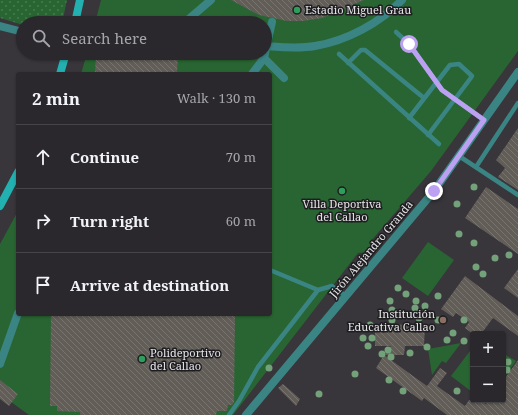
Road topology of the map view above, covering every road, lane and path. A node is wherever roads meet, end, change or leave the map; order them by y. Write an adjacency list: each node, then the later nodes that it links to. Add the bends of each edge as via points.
1 (80, 0): 4 (main road)
2 (211, 0): 5 (street)
3 (402, 0): 9 (street, via 382,17 338,40 315,46)
4 (76, 16)
5 (192, 16)
6 (0, 26): 7 (street)
7 (16, 30)
8 (396, 32): 19 (lane, via 409,44)
9 (272, 46)
10 (339, 54): 14 (lane)
11 (64, 60): 15 (main road)
12 (262, 60): 16 (street)
13 (266, 60): 18 (street)
14 (348, 63): 20 (lane, via 361,50 365,50); 23 (lane)
15 (61, 72)
16 (254, 72)
17 (518, 72): 24 (street, Jirón Alejandro Granda)
18 (284, 78)
19 (436, 82): 20 (lane); 21 (lane); 21 (lane, via 452,63 460,64 471,73 472,76)
20 (424, 98): 23 (lane)
21 (455, 100): 24 (lane); 25 (lane)
22 (518, 103): 28 (lane)
23 (409, 118): 25 (lane)
24 (484, 120): 27 (street, Jirón Alejandro Granda)
25 (428, 135): 26 (lane)
26 (438, 144)
27 (459, 156): 28 (lane); 34 (street, Jirón Alejandro Granda, via 434,191)
28 (476, 167): 30 (lane)
29 (16, 176): 31 (main road)
30 (518, 195)
31 (0, 206)
32 (272, 271): 33 (lane)
33 (318, 290): 34 (lane, via 332,286); 37 (lane, via 258,366)
34 (346, 296): 38 (street, Jirón Alejandro Granda)
35 (17, 316): 36 (street)
36 (0, 364)
37 (229, 415)
38 (246, 415)

